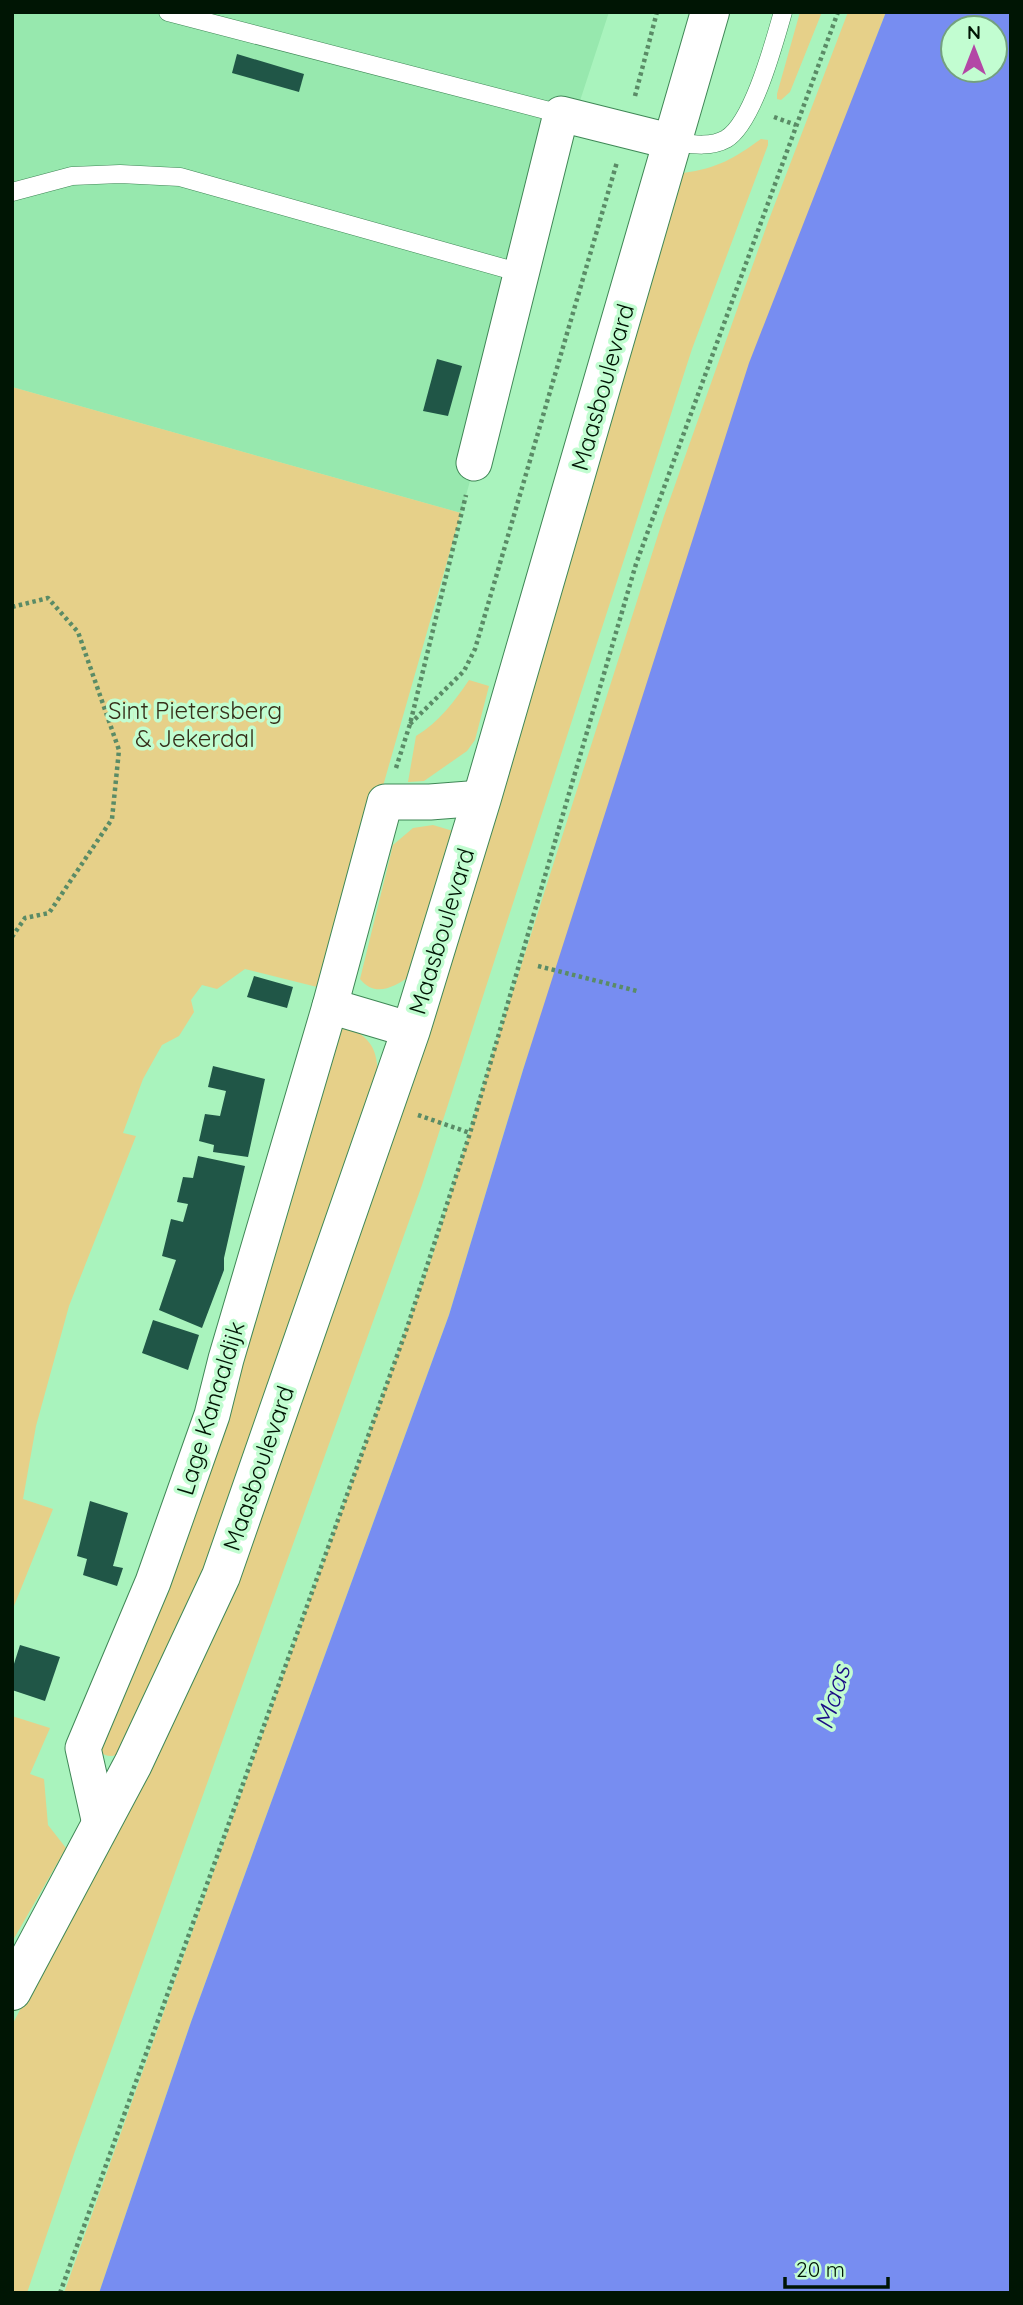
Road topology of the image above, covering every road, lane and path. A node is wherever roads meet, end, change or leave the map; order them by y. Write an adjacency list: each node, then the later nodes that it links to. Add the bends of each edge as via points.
1 (168, 12): 6 (lane)
2 (657, 12): 7 (path)
3 (710, 12): 8 (street, Maasboulevard)
4 (783, 12): 8 (lane, via 751,109 727,139 703,146)
5 (838, 12): 22 (path, via 636,564)
6 (561, 114): 7 (street); 10 (street)
7 (626, 130): 8 (street); 13 (path, via 475,649 464,671)
8 (673, 142): 14 (street, Maasboulevard)
9 (12, 192): 10 (lane, via 72,176 180,177)
10 (521, 273): 11 (street)
11 (474, 463): 13 (path)
12 (12, 607): 16 (path, via 48,598 78,632 119,750 112,819 49,913 25,918)
13 (410, 724): 15 (path)
14 (482, 798): 15 (street); 20 (street, Maasboulevard)
15 (385, 802): 19 (street, Lage Kanaaldijk)
16 (12, 937)
17 (538, 966): 18 (path)
18 (637, 991)
19 (330, 1006): 20 (street); 23 (street, Lage Kanaaldijk, via 212,1415 153,1581 83,1748)
20 (411, 1030): 23 (street, Maasboulevard, via 220,1576 133,1764)
21 (440, 1122): 22 (path)
22 (470, 1133): 25 (path, via 407,1328)
23 (100, 1824): 24 (street)
24 (12, 1991)
25 (60, 2293)

